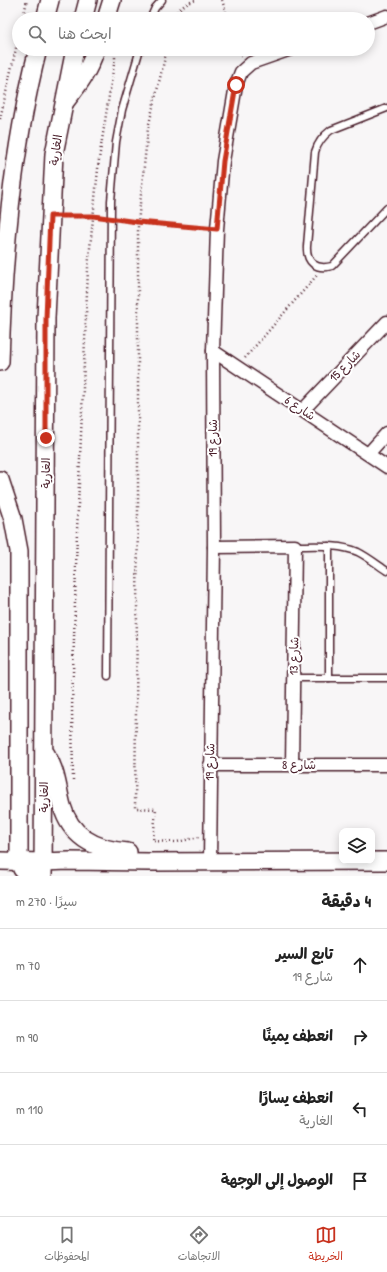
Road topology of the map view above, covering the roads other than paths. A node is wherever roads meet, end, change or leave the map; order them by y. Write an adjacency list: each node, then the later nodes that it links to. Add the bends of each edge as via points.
1 (50, 0): 5 (main road)
2 (88, 0): 6 (main road)
3 (112, 0): 7 (main road)
4 (162, 0): 8 (lane)
5 (47, 12)
6 (85, 12)
7 (108, 12)
8 (153, 12)
9 (387, 16): 10 (street)
10 (375, 20)
11 (36, 56): 21 (main road, via 18,145 7,233)
12 (73, 56): 16 (main road, الغارية)
13 (93, 56): 16 (main road, via 80,84)
14 (138, 56): 31 (lane, via 122,110 113,172)
15 (269, 56): 20 (street, شارع 19, via 251,62 238,77 223,161 217,229)
16 (63, 104): 35 (main road, الغارية, via 54,154 46,326)
17 (387, 108): 18 (lane, via 331,130 318,143 314,157 306,254 310,261 324,268 332,266)
18 (387, 208)
19 (387, 322): 22 (street, شارع 15)
20 (213, 351): 22 (street, شارع 6); 29 (street, شارع 19)
21 (0, 362)
22 (303, 410): 24 (street, شارع 6)
23 (387, 433): 24 (street)
24 (368, 454): 25 (street, شارع 6)
25 (387, 466)
26 (0, 480): 41 (main road, via 13,519 19,550)
27 (295, 546): 28 (lane); 29 (street); 32 (street, شارع 13)
28 (328, 546): 30 (lane, via 358,552); 33 (lane)
29 (214, 547): 36 (street, شارع 19)
30 (387, 572)
31 (108, 676)
32 (294, 678): 33 (lane); 37 (street, شارع 13)
33 (329, 678): 34 (lane)
34 (387, 678)
35 (44, 750): 42 (main road, via 54,769 62,807 82,838 104,849 136,853); 44 (main road, الغارية)
36 (210, 765): 37 (street, شارع 8); 43 (street, شارع 19)
37 (292, 765): 38 (street, شارع 8)
38 (387, 765)
39 (0, 861): 41 (main road)
40 (387, 861): 43 (main road)
41 (19, 862): 44 (main road); 45 (main road, via 22,869)
42 (149, 862): 43 (main road); 44 (main road, via 69,861)
43 (210, 862)
44 (43, 869)
45 (31, 876)

